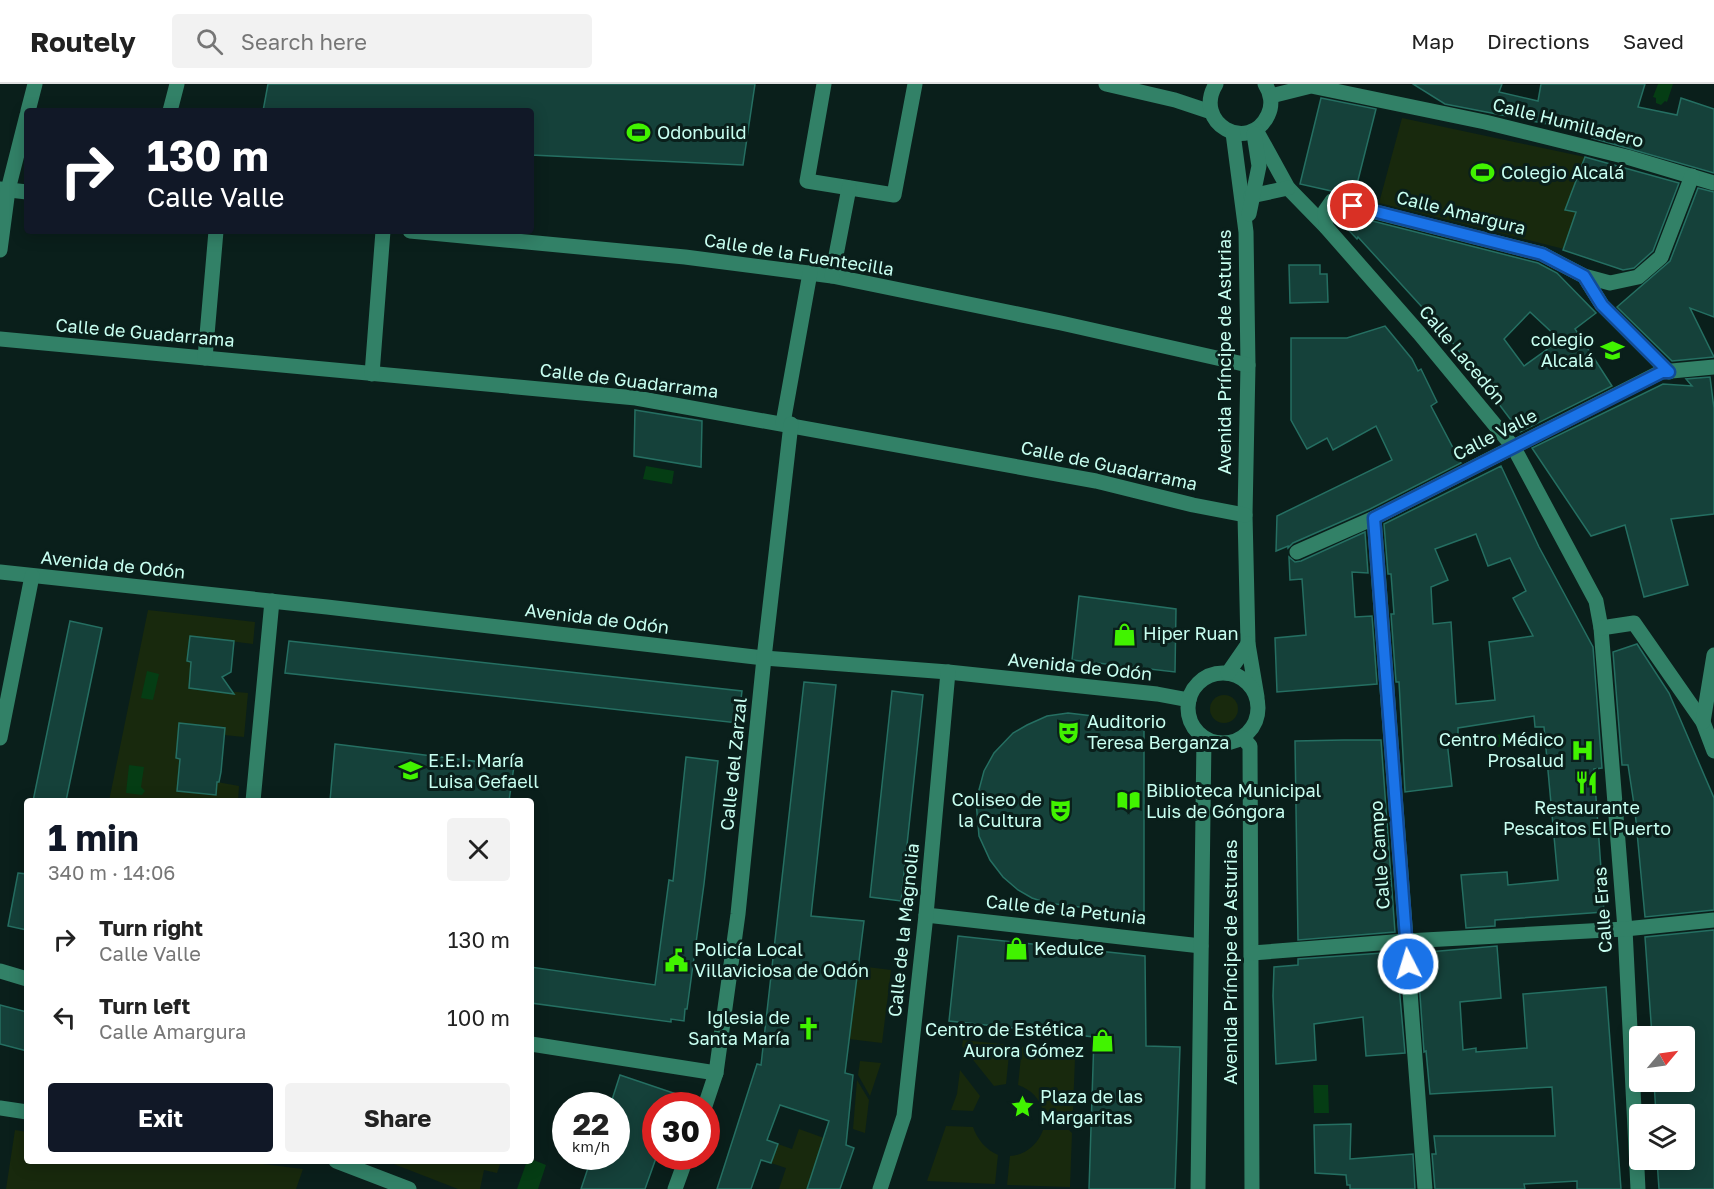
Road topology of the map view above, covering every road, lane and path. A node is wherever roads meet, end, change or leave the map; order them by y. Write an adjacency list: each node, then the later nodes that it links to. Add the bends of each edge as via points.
1 (35, 84): 8 (street)
2 (177, 84): 9 (street)
3 (824, 84): 16 (street, via 807,180)
4 (915, 84): 16 (street, via 894,195)
5 (1106, 84): 10 (street)
6 (1216, 84): 10 (street)
7 (1268, 90): 12 (street, via 1271,110 1265,123); 14 (street, Calle Humilladero, via 1311,86 1485,122)
8 (29, 108)
9 (171, 108)
10 (1211, 112): 13 (street, via 1216,121)
11 (24, 126): 18 (street)
12 (1254, 130): 13 (street); 17 (street, Calle Lacedón); 20 (street, via 1258,166)
13 (1233, 133): 22 (street, Avenida Príncipe de Asturias)
14 (1692, 176): 15 (street, Calle Humilladero); 29 (street, via 1661,256 1638,277 1610,283)
15 (1714, 183)
16 (849, 188): 28 (street)
17 (1288, 188): 20 (street); 21 (street, Calle Lacedón)
18 (4, 189): 19 (street); 26 (street)
19 (24, 192)
20 (1251, 196): 22 (street)
21 (1326, 227): 29 (street, Calle Amargura, via 1325,211 1332,201 1542,254); 37 (street, Calle Lacedón)
22 (1246, 232): 32 (street, Avenida Príncipe de Asturias)
23 (216, 234): 31 (street)
24 (383, 234): 35 (street)
25 (442, 234): 27 (street, Calle de la Fuentecilla)
26 (0, 250)
27 (810, 273): 28 (street, Calle de la Fuentecilla); 36 (street, Calle del Zarzal)
28 (832, 276): 32 (street, Calle de la Fuentecilla)
29 (1584, 276): 34 (street, via 1602,305)
30 (0, 339): 31 (street, Calle de Guadarrama)
31 (205, 358): 35 (street, Calle de Guadarrama)
32 (1248, 364): 38 (street, Avenida Príncipe de Asturias)
33 (1714, 367): 34 (street, Calle Valle)
34 (1669, 372): 37 (street, Calle Valle, via 1662,372)
35 (372, 374): 36 (street, Calle de Guadarrama, via 636,398)
36 (787, 424): 38 (street, Calle de Guadarrama, via 1096,481); 47 (street, Calle del Zarzal)
37 (1514, 448): 39 (street, Calle Valle); 44 (street, Calle Lacedón, via 1596,601)
38 (1245, 515): 45 (street, Avenida Príncipe de Asturias)
39 (1374, 518): 40 (street, Calle Valle); 61 (street, Calle Campo)
40 (1297, 552)
41 (0, 572): 42 (street, Avenida de Odón)
42 (32, 576): 43 (street, Avenida de Odón); 53 (street)
43 (272, 600): 47 (street, Avenida de Odón); 57 (street)
44 (1601, 628): 52 (street, via 1634,623); 60 (street, Calle Eras)
45 (1248, 644): 49 (street); 50 (street, Avenida Príncipe de Asturias)
46 (1714, 655): 52 (street)
47 (764, 658): 48 (street, Avenida de Odón); 67 (street, Calle del Zarzal, via 738,914)
48 (948, 672): 51 (street, Avenida de Odón); 58 (street, Calle de la Magnolia)
49 (1228, 673): 50 (street, via 1245,681); 51 (street, via 1217,673 1199,682)
50 (1257, 697): 55 (street, via 1257,720)
51 (1189, 700): 54 (street, via 1190,721)
52 (1703, 722): 56 (street)
53 (0, 738)
54 (1204, 738): 55 (street, via 1224,744); 62 (street, Avenida Príncipe de Asturias)
55 (1243, 738): 63 (street, Avenida Príncipe de Asturias, via 1250,746)
56 (1714, 751)
57 (253, 798)
58 (926, 915): 62 (street, Calle de la Petunia); 75 (street, Calle de la Magnolia, via 904,1116)
59 (1714, 920): 60 (street)
60 (1625, 929): 61 (street); 79 (street, Calle Eras)
61 (1406, 941): 63 (street); 78 (street, Calle Campo)
62 (1201, 946): 76 (street, Avenida Príncipe de Asturias)
63 (1251, 953): 77 (street, Avenida Príncipe de Asturias)
64 (0, 971): 65 (street)
65 (24, 978)
66 (534, 1044): 67 (street)
67 (716, 1073): 68 (street, Calle del Zarzal)
68 (710, 1092)
69 (0, 1108): 70 (street)
70 (24, 1112)
71 (344, 1164): 73 (street)
72 (682, 1170): 74 (street)
73 (409, 1189)
74 (675, 1189)
75 (880, 1189)
76 (1198, 1189)
77 (1252, 1189)
78 (1425, 1189)
79 (1638, 1189)

